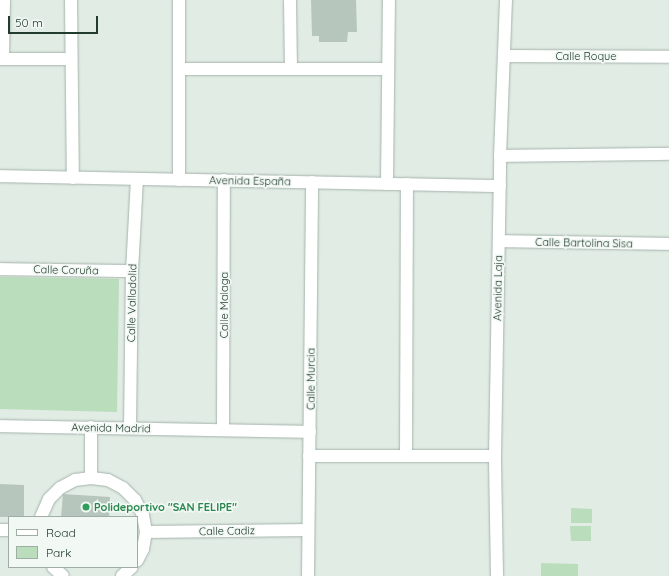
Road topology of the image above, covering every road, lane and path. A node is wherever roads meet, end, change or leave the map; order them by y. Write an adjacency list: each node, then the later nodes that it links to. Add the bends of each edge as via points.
1 (4, 0): 10 (street)
2 (70, 0): 9 (street)
3 (179, 0): 11 (street)
4 (290, 0): 12 (street)
5 (389, 0): 13 (street)
6 (506, 0): 7 (street, Avenida Laja)
7 (504, 56): 8 (street, Calle Roque); 15 (street, Avenida Laja)
8 (669, 57)
9 (71, 59): 10 (street); 17 (street)
10 (2, 60)
11 (179, 69): 12 (street); 19 (street)
12 (291, 69): 13 (street)
13 (388, 69): 22 (street)
14 (669, 154): 15 (street)
15 (500, 156): 24 (street, Avenida Laja)
16 (0, 176): 17 (street, Avenida España)
17 (73, 178): 18 (street, Avenida España)
18 (137, 179): 19 (street, Avenida España); 28 (street, Calle Valladolid)
19 (179, 180): 20 (street, Avenida España)
20 (224, 180): 21 (street, Avenida España); 32 (street, Calle Malaga)
21 (312, 182): 22 (street, Avenida España); 33 (street, Calle Murcia)
22 (388, 184): 23 (street, Avenida España)
23 (408, 184): 24 (street, Avenida España); 35 (street)
24 (500, 186): 25 (street, Avenida Laja)
25 (499, 241): 26 (street, Calle Bartolina Sisa); 36 (street, Avenida Laja)
26 (669, 244)
27 (0, 269): 28 (street, Calle Coruña)
28 (132, 271): 31 (street, Calle Valladolid)
29 (0, 426): 30 (street, Avenida Madrid)
30 (91, 427): 31 (street, Avenida Madrid); 37 (street)
31 (130, 428): 32 (street, Avenida Madrid)
32 (223, 429): 33 (street, Avenida Madrid)
33 (310, 432): 34 (street, Calle Murcia)
34 (310, 456): 35 (street); 39 (street, Calle Murcia)
35 (406, 456): 36 (street)
36 (496, 456): 47 (street, Avenida Laja)
37 (91, 478): 38 (street, via 75,480 60,488 49,499); 40 (street, via 108,480 123,488 141,510)
38 (41, 516)
39 (307, 530): 40 (street, Calle Cadiz); 46 (street, Calle Murcia)
40 (146, 532): 41 (street)
41 (138, 559)
42 (54, 568): 44 (street)
43 (131, 568): 45 (street)
44 (63, 576)
45 (122, 576)
46 (308, 576)
47 (497, 576)

